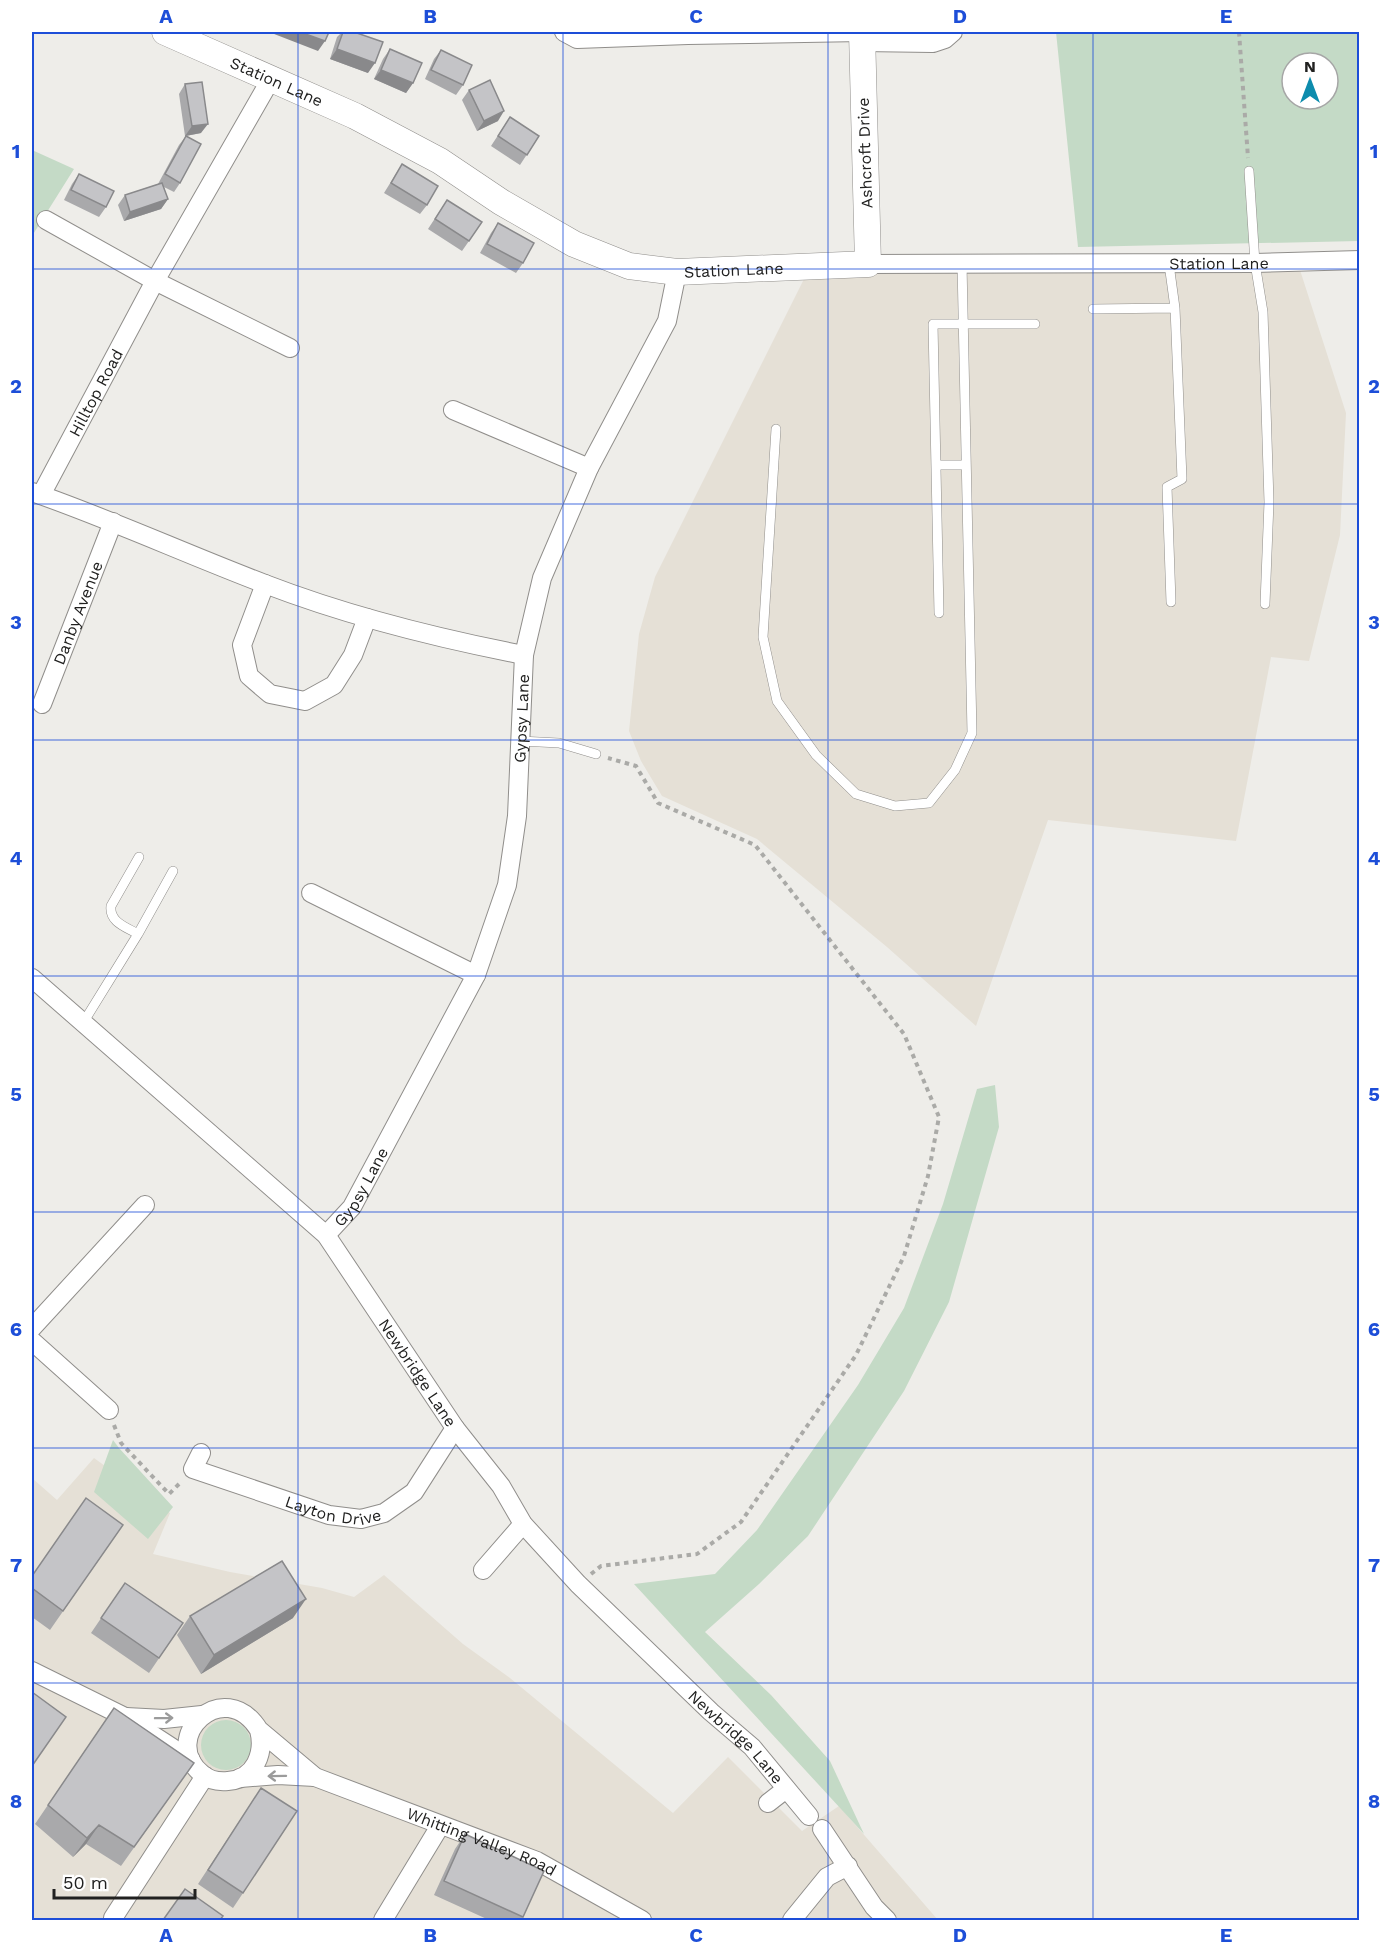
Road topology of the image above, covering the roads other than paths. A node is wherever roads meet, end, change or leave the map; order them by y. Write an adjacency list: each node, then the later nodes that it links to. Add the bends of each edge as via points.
1 (165, 32): 7 (street, Station Lane)
2 (564, 32): 4 (street, via 577,39)
3 (953, 32): 6 (street, via 933,43)
4 (688, 33): 5 (street)
5 (761, 33): 6 (street)
6 (862, 35): 12 (street, Ashcroft Drive)
7 (272, 79): 15 (street, Station Lane, via 355,116 440,161 574,244 629,266); 16 (street, Hilltop Road)
8 (1249, 171): 11 (lane)
9 (46, 220): 16 (street)
10 (1359, 260): 11 (street, Station Lane)
11 (1255, 263): 14 (street, Station Lane); 31 (lane, via 1263,312 1269,490)
12 (868, 264): 13 (street, Station Lane); 15 (street, Station Lane)
13 (963, 264): 14 (street, Station Lane); 19 (lane)
14 (1168, 264): 17 (lane)
15 (677, 272): 26 (street, Gypsy Lane, via 668,321)
16 (154, 281): 21 (street); 27 (street, Hilltop Road)
17 (1175, 308): 18 (lane); 30 (lane, via 1182,479 1167,487)
18 (1093, 309)
19 (964, 324): 20 (lane); 24 (lane, via 933,324); 25 (lane)
20 (1035, 324)
21 (290, 348)
22 (453, 410): 26 (street)
23 (776, 429): 25 (lane, via 763,637 777,701 816,755 856,794 895,806 929,803 955,770 972,733)
24 (936, 465): 25 (lane); 32 (lane)
25 (966, 465)
26 (589, 468): 34 (street, Gypsy Lane, via 542,578)
27 (36, 493): 28 (street)
28 (113, 522): 29 (street); 35 (street, Danby Avenue)
29 (265, 584): 33 (street); 33 (street, via 242,645 249,676 270,694 305,701 334,685 353,655)
30 (1171, 602)
31 (1265, 604)
32 (939, 613)
33 (367, 618): 34 (street)
34 (524, 655): 36 (street, Gypsy Lane)
35 (42, 704)
36 (520, 741): 37 (lane, via 559,743); 42 (street, Gypsy Lane, via 517,816 507,885)
37 (596, 754)
38 (139, 857): 41 (lane, via 110,914)
39 (173, 871): 41 (lane)
40 (311, 893): 42 (street)
41 (138, 934): 44 (lane)
42 (476, 975): 46 (street, Gypsy Lane, via 352,1207)
43 (32, 978): 44 (street, Newbridge Lane)
44 (83, 1023): 46 (street, Newbridge Lane)
45 (145, 1205): 47 (street)
46 (326, 1235): 50 (street, Newbridge Lane)
47 (32, 1328)
48 (32, 1341): 49 (street)
49 (109, 1410)
50 (455, 1428): 51 (street, Layton Drive, via 414,1492 384,1513 361,1519 329,1515); 52 (street, Newbridge Lane, via 501,1486)
51 (197, 1461)
52 (523, 1524): 53 (street); 62 (street, Newbridge Lane, via 578,1584 752,1747)
53 (483, 1570)
54 (32, 1671): 56 (street, Whitting Valley Road)
55 (202, 1715): 56 (street, Whitting Valley Road, one-way to 55, via 165,1719); 57 (street, Whitting Valley Road, via 212,1709 234,1709 244,1713); 58 (street, via 188,1735)
56 (125, 1717): 58 (street, Whitting Valley Road)
57 (259, 1730): 60 (street, Whitting Valley Road); 61 (street, via 261,1752 257,1763)
58 (191, 1760): 59 (street, Whitting Valley Road)
59 (205, 1776): 61 (street, Whitting Valley Road, via 222,1782); 68 (street)
60 (315, 1777): 61 (street, Whitting Valley Road, one-way to 61); 65 (street, Whitting Valley Road)
61 (240, 1778)
62 (786, 1789): 63 (street, Newbridge Lane); 64 (street, Newbridge Lane)
63 (768, 1803)
64 (809, 1816)
65 (440, 1826): 69 (street); 70 (street, Whitting Valley Road, via 537,1861)
66 (822, 1829): 67 (street)
67 (848, 1866): 71 (street, via 828,1877); 72 (street)
68 (113, 1918)
69 (382, 1920)
70 (642, 1920)
71 (792, 1920)
72 (886, 1920)

